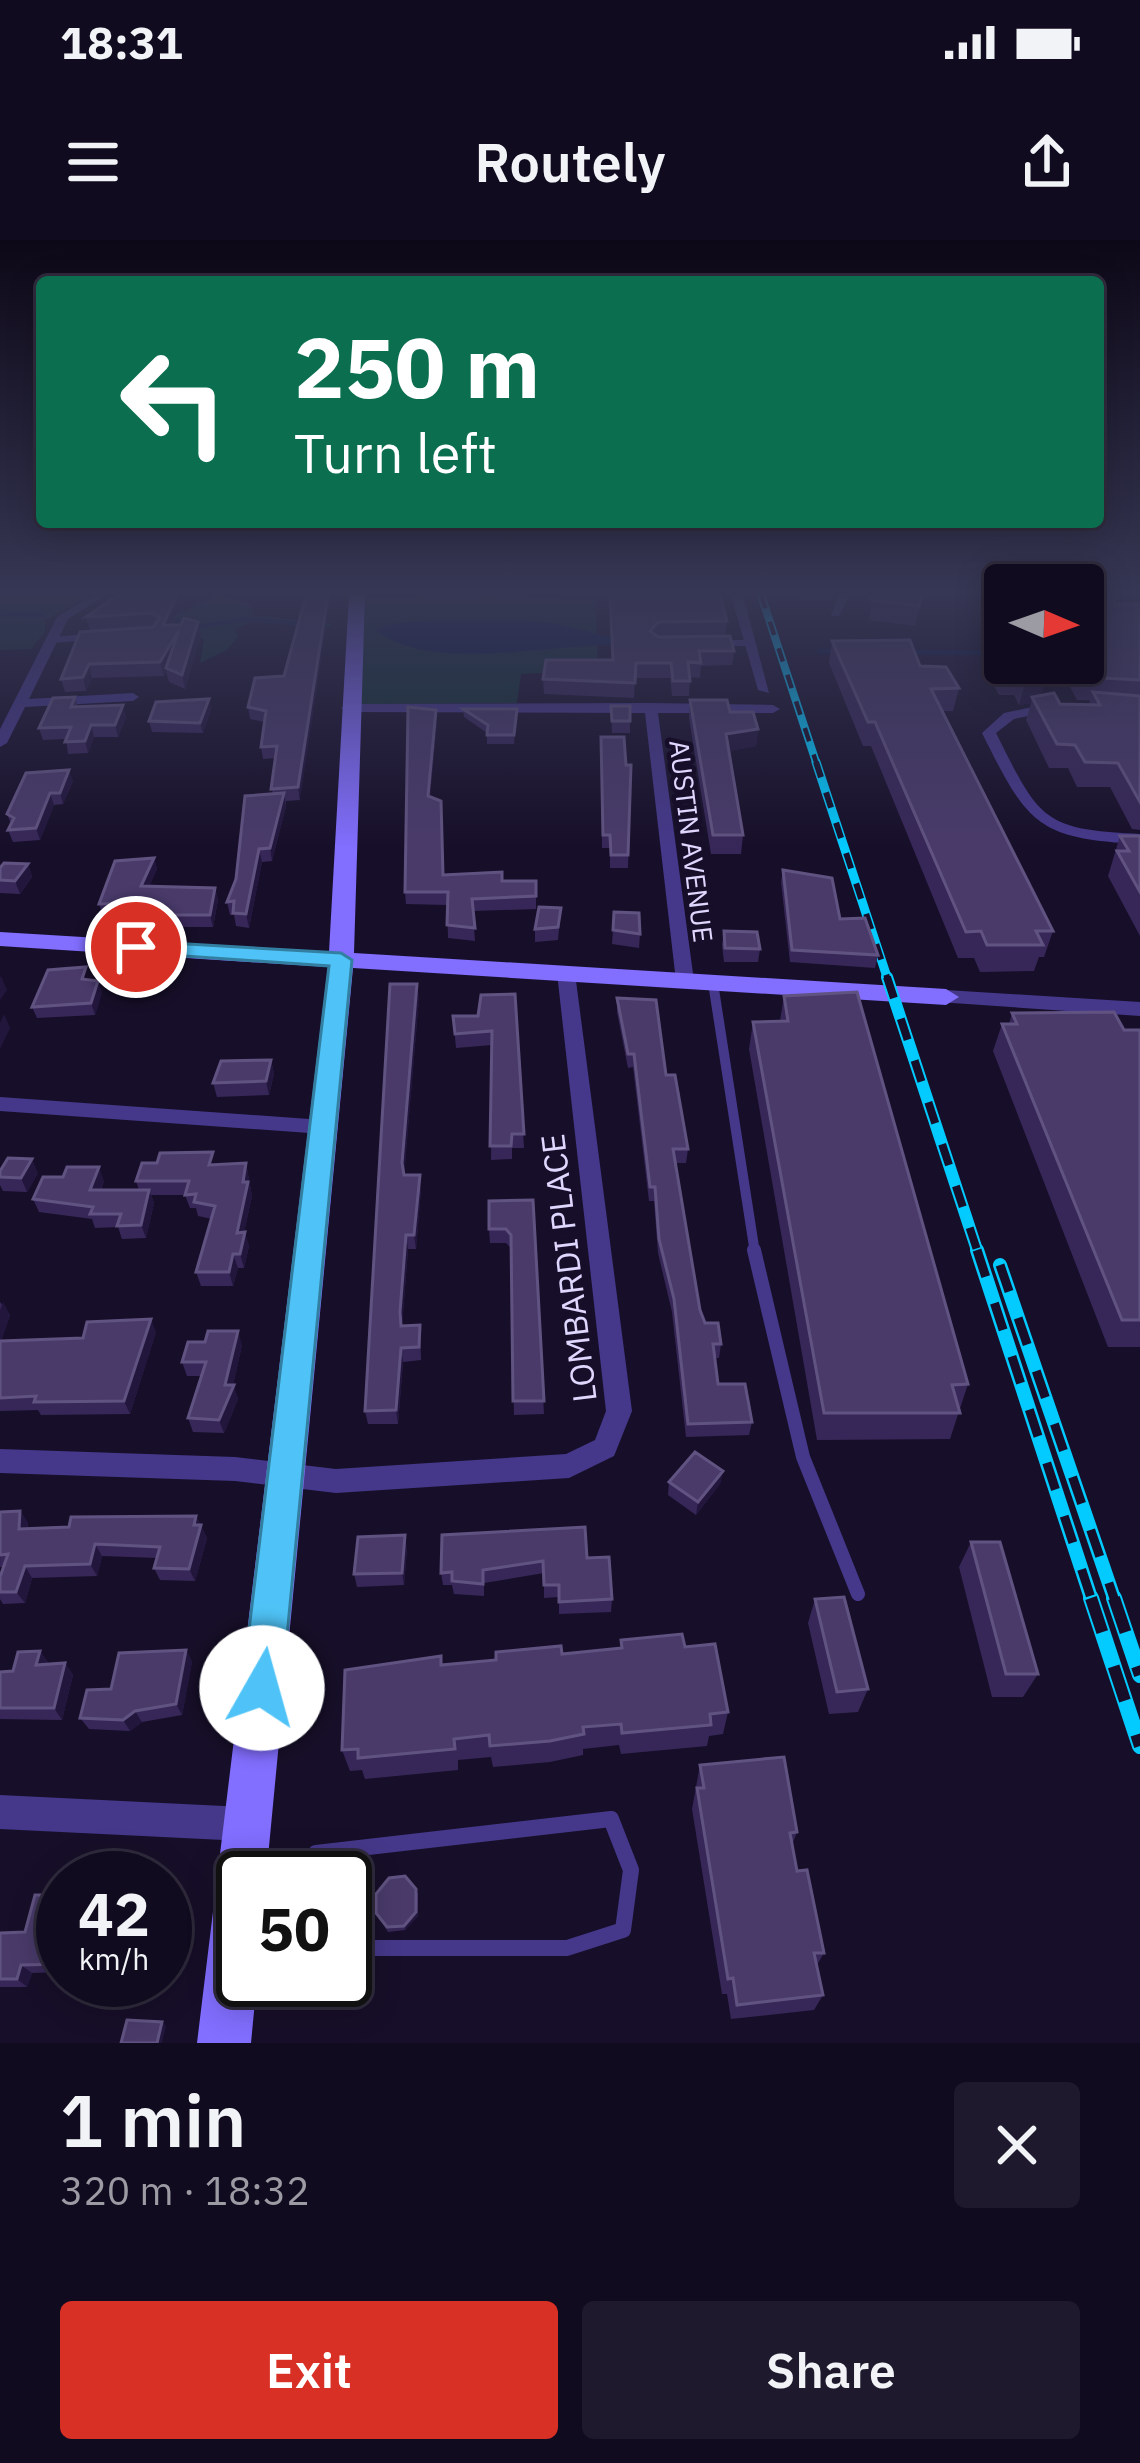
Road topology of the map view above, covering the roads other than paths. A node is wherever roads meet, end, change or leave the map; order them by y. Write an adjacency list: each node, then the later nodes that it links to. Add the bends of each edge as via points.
1 (32, 679): 6 (street)
2 (350, 679): 8 (main road)
3 (761, 679): 4 (street)
4 (764, 690)
5 (133, 697): 6 (street)
6 (20, 703): 11 (street)
7 (651, 707): 8 (street); 9 (street); 16 (street, AUSTIN AVENUE)
8 (348, 708): 14 (main road)
9 (773, 709)
10 (1070, 709): 12 (street, via 1013,715 989,733 1030,814 1076,837)
11 (0, 743)
12 (1140, 839)
13 (0, 939): 14 (main road)
14 (341, 960): 15 (main road); 20 (main road)
15 (566, 973): 16 (main road); 22 (street, LOMBARDI PLACE, via 619,1411 605,1448 569,1466 336,1481)
16 (699, 982): 17 (main road); 23 (lane, via 777,1377 828,1535)
17 (946, 997): 18 (street)
18 (1140, 1009)
19 (0, 1104): 20 (street)
20 (323, 1127): 22 (main road)
21 (0, 1461): 22 (street, LOMBARDI PLACE)
22 (288, 1474): 25 (main road)
23 (858, 1594)
24 (0, 1811): 25 (street)
25 (244, 1824): 26 (main road)
26 (243, 1851)
27 (325, 1851): 28 (lane, via 611,1819 631,1870 623,1930 567,1948)
28 (372, 1948)
29 (228, 2007): 30 (main road)
30 (224, 2043)

